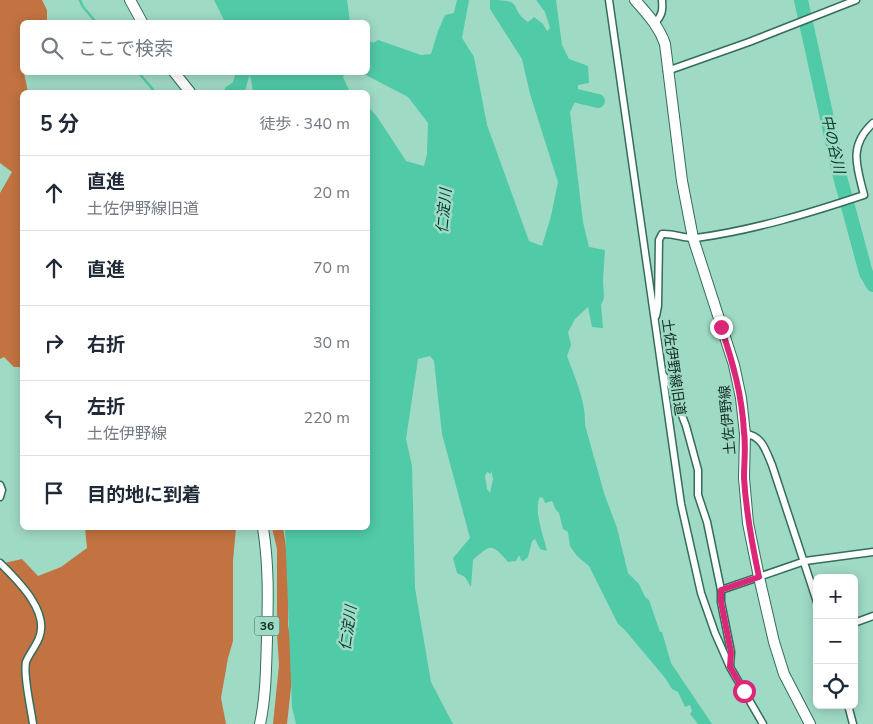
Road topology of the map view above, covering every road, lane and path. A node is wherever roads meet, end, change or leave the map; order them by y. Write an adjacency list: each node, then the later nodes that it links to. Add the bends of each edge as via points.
1 (130, 0): 6 (main road)
2 (609, 0): 13 (street, 土佐伊野線旧道)
3 (635, 0): 7 (main road, 土佐伊野線)
4 (662, 0): 7 (street, via 662,15)
5 (856, 0): 8 (street)
6 (141, 20)
7 (655, 23): 8 (main road, 土佐伊野線, via 662,33)
8 (667, 71): 12 (main road, 土佐伊野線)
9 (176, 75): 10 (main road)
10 (188, 90)
11 (873, 123): 12 (street, via 858,143 856,162 864,195 765,224)
12 (693, 238): 13 (street, via 662,234 659,240); 15 (main road, 土佐伊野線, via 734,365)
13 (655, 319): 14 (street, 土佐伊野線旧道)
14 (663, 374): 24 (street, via 680,409 698,470 698,495); 27 (street, 土佐伊野線旧道, via 681,504 701,593)
15 (745, 434): 20 (street, via 753,434 762,444 772,465); 22 (main road, 土佐伊野線, via 748,523)
16 (0, 485): 17 (street)
17 (0, 497)
18 (262, 530): 30 (main road, 36, via 269,596 266,683)
19 (873, 552): 20 (street)
20 (805, 561): 22 (street); 23 (street)
21 (0, 562): 29 (street, via 26,590 40,619 40,638 26,662)
22 (759, 577): 24 (street); 32 (main road, 土佐伊野線, via 784,674)
23 (813, 588)
24 (721, 590): 27 (street, via 731,652)
25 (873, 616): 26 (street)
26 (858, 622)
27 (730, 667): 31 (street, 土佐伊野線旧道)
28 (849, 709): 33 (street)
29 (33, 724)
30 (260, 724)
31 (763, 724)
32 (810, 724)
33 (853, 724)

